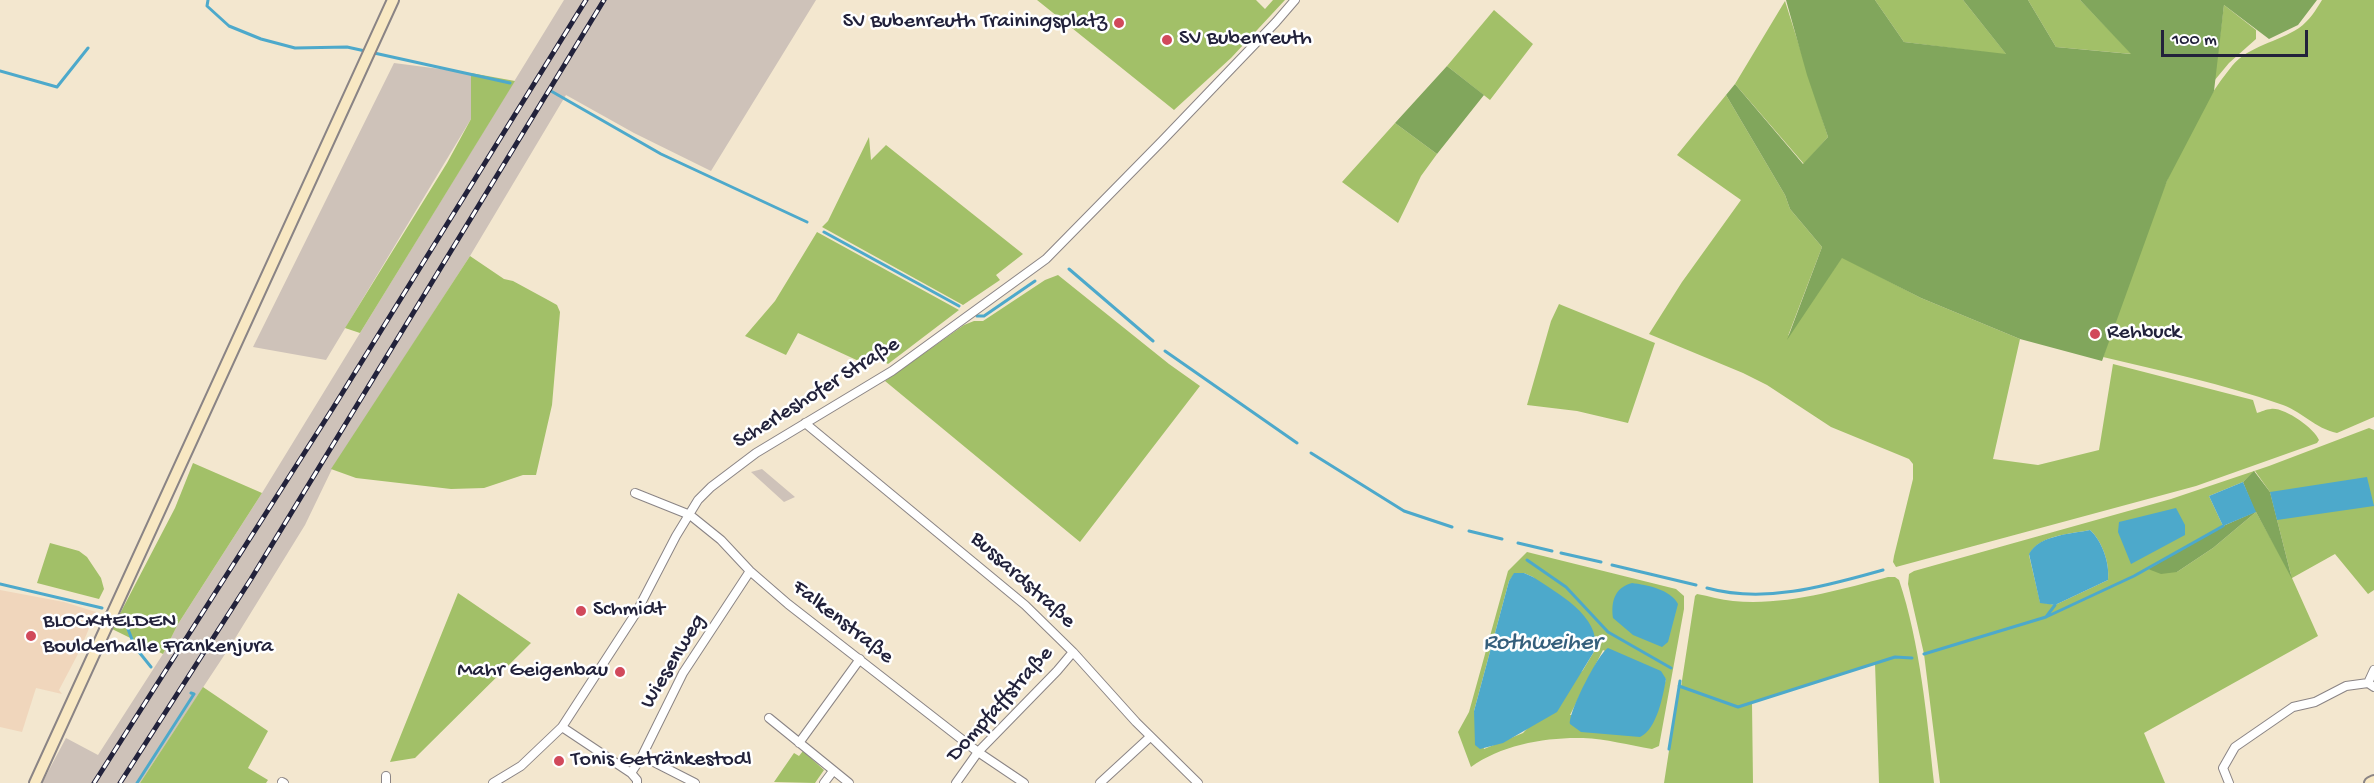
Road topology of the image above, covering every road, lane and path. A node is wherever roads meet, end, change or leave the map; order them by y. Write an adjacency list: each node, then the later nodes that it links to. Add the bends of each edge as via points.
1 (393, 0): 19 (main road)
2 (1295, 0): 3 (street, Scherleshofer Straße, via 1046,259 892,371)
3 (805, 423): 5 (street, Scherleshofer Straße, via 733,470 698,500); 7 (street, Bussardstraße, via 1025,605)
4 (635, 493): 5 (street)
5 (690, 515): 6 (street, Falkenstraße); 12 (street, Scherleshofer Straße, via 636,613)
6 (750, 571): 8 (street, Falkenstraße); 16 (street, Wiesenweg, via 683,673)
7 (1073, 652): 13 (street, Bussardstraße); 15 (street, Dompfaffstraße)
8 (860, 659): 14 (street); 15 (street, Falkenstraße)
9 (2374, 670): 10 (street)
10 (2371, 685): 29 (street, via 2346,686 2315,702 2293,707 2235,747 2223,768)
11 (769, 718): 14 (street)
12 (562, 727): 18 (street); 20 (street, Scherleshofer Straße, via 521,766)
13 (1150, 737): 27 (street); 28 (street, Bussardstraße)
14 (800, 743): 17 (street)
15 (978, 752): 25 (street, Dompfaffstraße); 26 (street, Falkenstraße)
16 (642, 756): 18 (street, Wiesenweg); 22 (street)
17 (833, 771): 23 (street); 24 (street)
18 (631, 773): 21 (street)
19 (35, 783)
20 (493, 783)
21 (637, 783)
22 (695, 783)
23 (824, 783)
24 (849, 783)
25 (956, 783)
26 (1023, 783)
27 (1100, 783)
28 (1198, 783)
29 (2229, 783)

